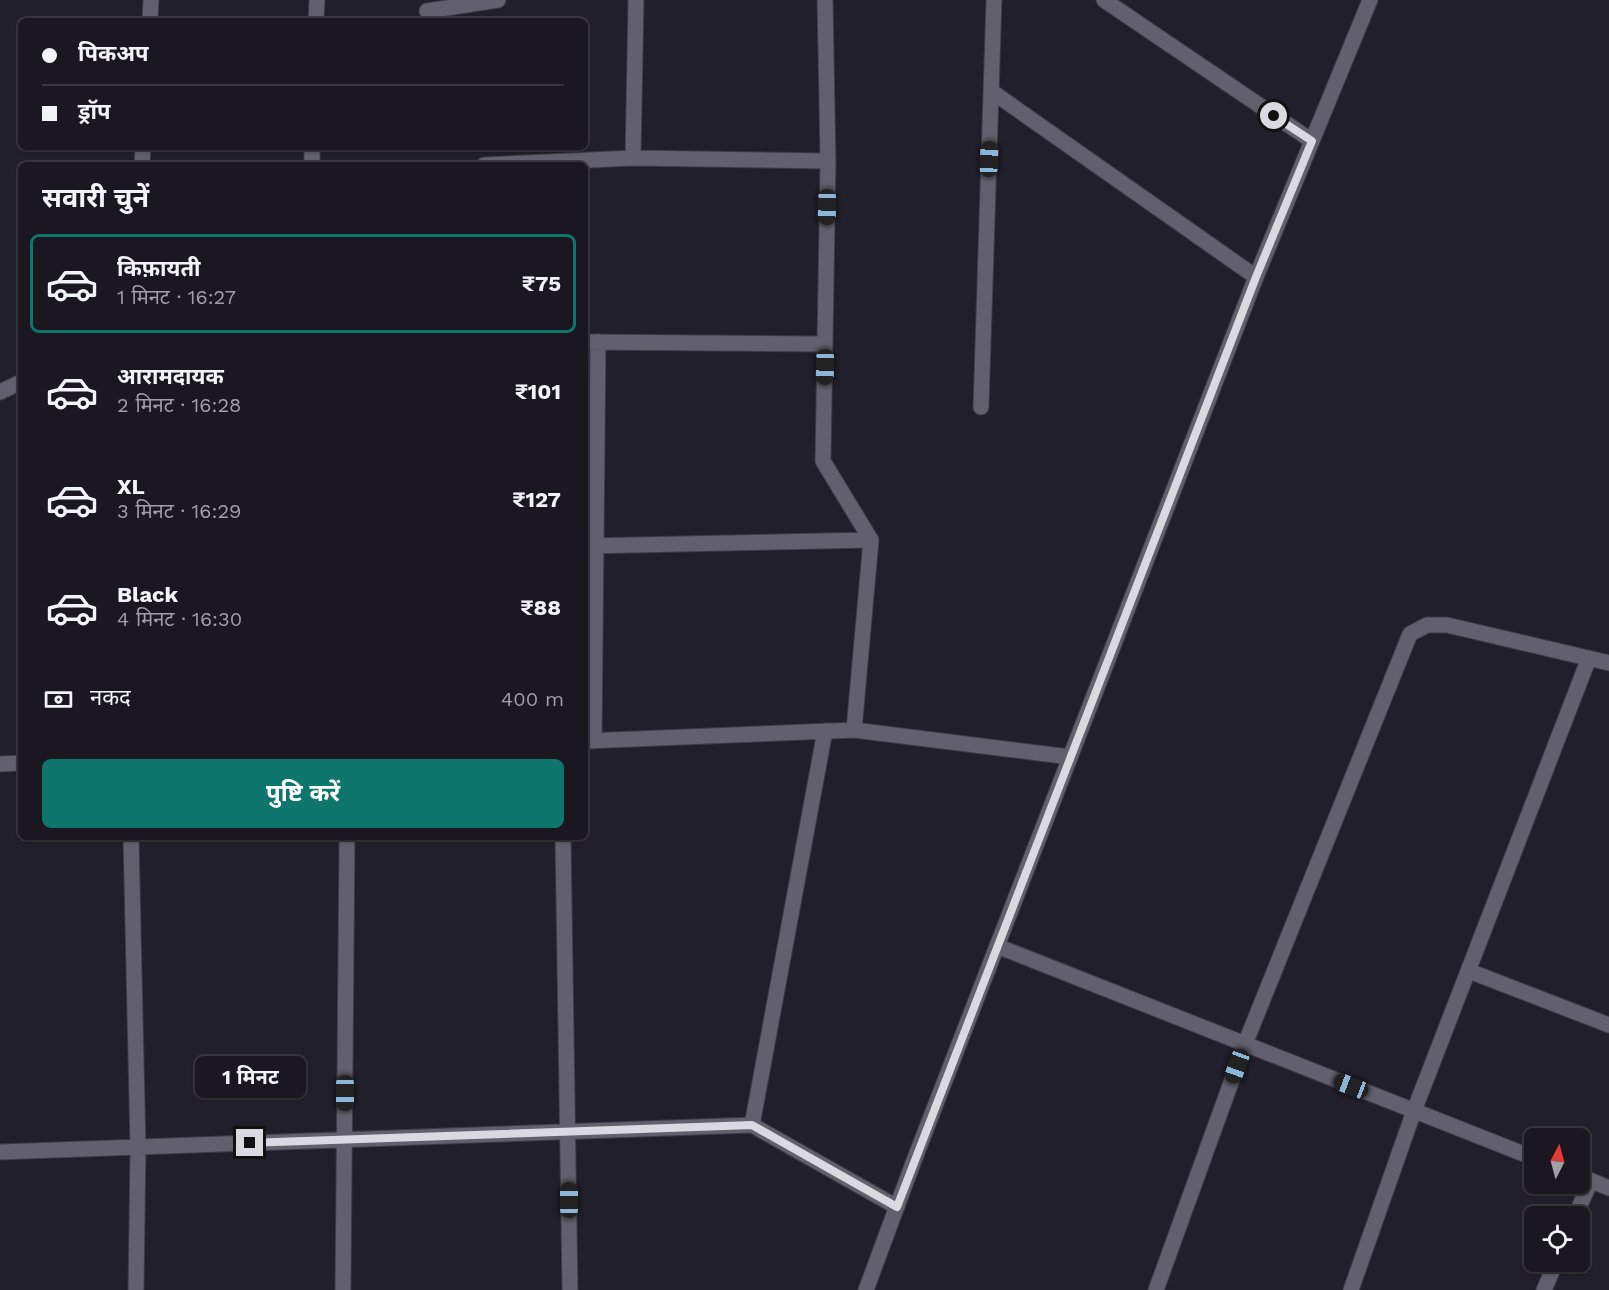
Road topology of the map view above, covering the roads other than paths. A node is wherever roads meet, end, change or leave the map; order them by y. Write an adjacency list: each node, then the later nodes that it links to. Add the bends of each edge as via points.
1 (151, 0): 10 (street)
2 (317, 0): 11 (street)
3 (498, 0): 9 (street)
4 (636, 0): 14 (street)
5 (825, 0): 15 (street)
6 (994, 0): 12 (street)
7 (1104, 0): 13 (street)
8 (1370, 0): 13 (street)
9 (427, 11)
10 (150, 18)
11 (316, 18)
12 (992, 91): 17 (street); 22 (street)
13 (1312, 141): 17 (street)
14 (633, 158): 15 (street); 16 (street)
15 (828, 161): 19 (street)
16 (548, 162)
17 (1256, 277): 30 (street)
18 (592, 342): 19 (street); 24 (street)
19 (825, 344): 23 (street, via 823,460)
20 (18, 383): 21 (street)
21 (0, 392)
22 (981, 407)
23 (871, 540): 24 (street); 27 (street)
24 (591, 546): 29 (street)
25 (1589, 658): 26 (street); 37 (street); 39 (street, via 1447,625 1427,625 1410,634)
26 (1609, 663)
27 (854, 729): 28 (street); 30 (street)
28 (825, 731): 29 (street); 41 (street)
29 (590, 741)
30 (1071, 757): 36 (street)
31 (18, 763): 32 (street)
32 (0, 764)
33 (131, 840): 44 (street)
34 (347, 840): 43 (street)
35 (563, 840): 42 (street)
36 (997, 946): 39 (street); 49 (street)
37 (1469, 971): 38 (street); 40 (street)
38 (1609, 1024)
39 (1245, 1044): 40 (street); 55 (street)
40 (1414, 1111): 46 (street); 56 (street)
41 (752, 1125): 42 (street); 49 (street)
42 (568, 1133): 43 (street); 53 (street)
43 (345, 1140): 44 (street); 52 (street)
44 (138, 1147): 45 (street); 51 (street)
45 (0, 1152)
46 (1524, 1154)
47 (1590, 1180): 48 (street)
48 (1609, 1188)
49 (897, 1207): 54 (street)
50 (1552, 1272): 57 (street)
51 (136, 1290)
52 (343, 1290)
53 (570, 1290)
54 (866, 1290)
55 (1156, 1290)
56 (1351, 1290)
57 (1544, 1290)

